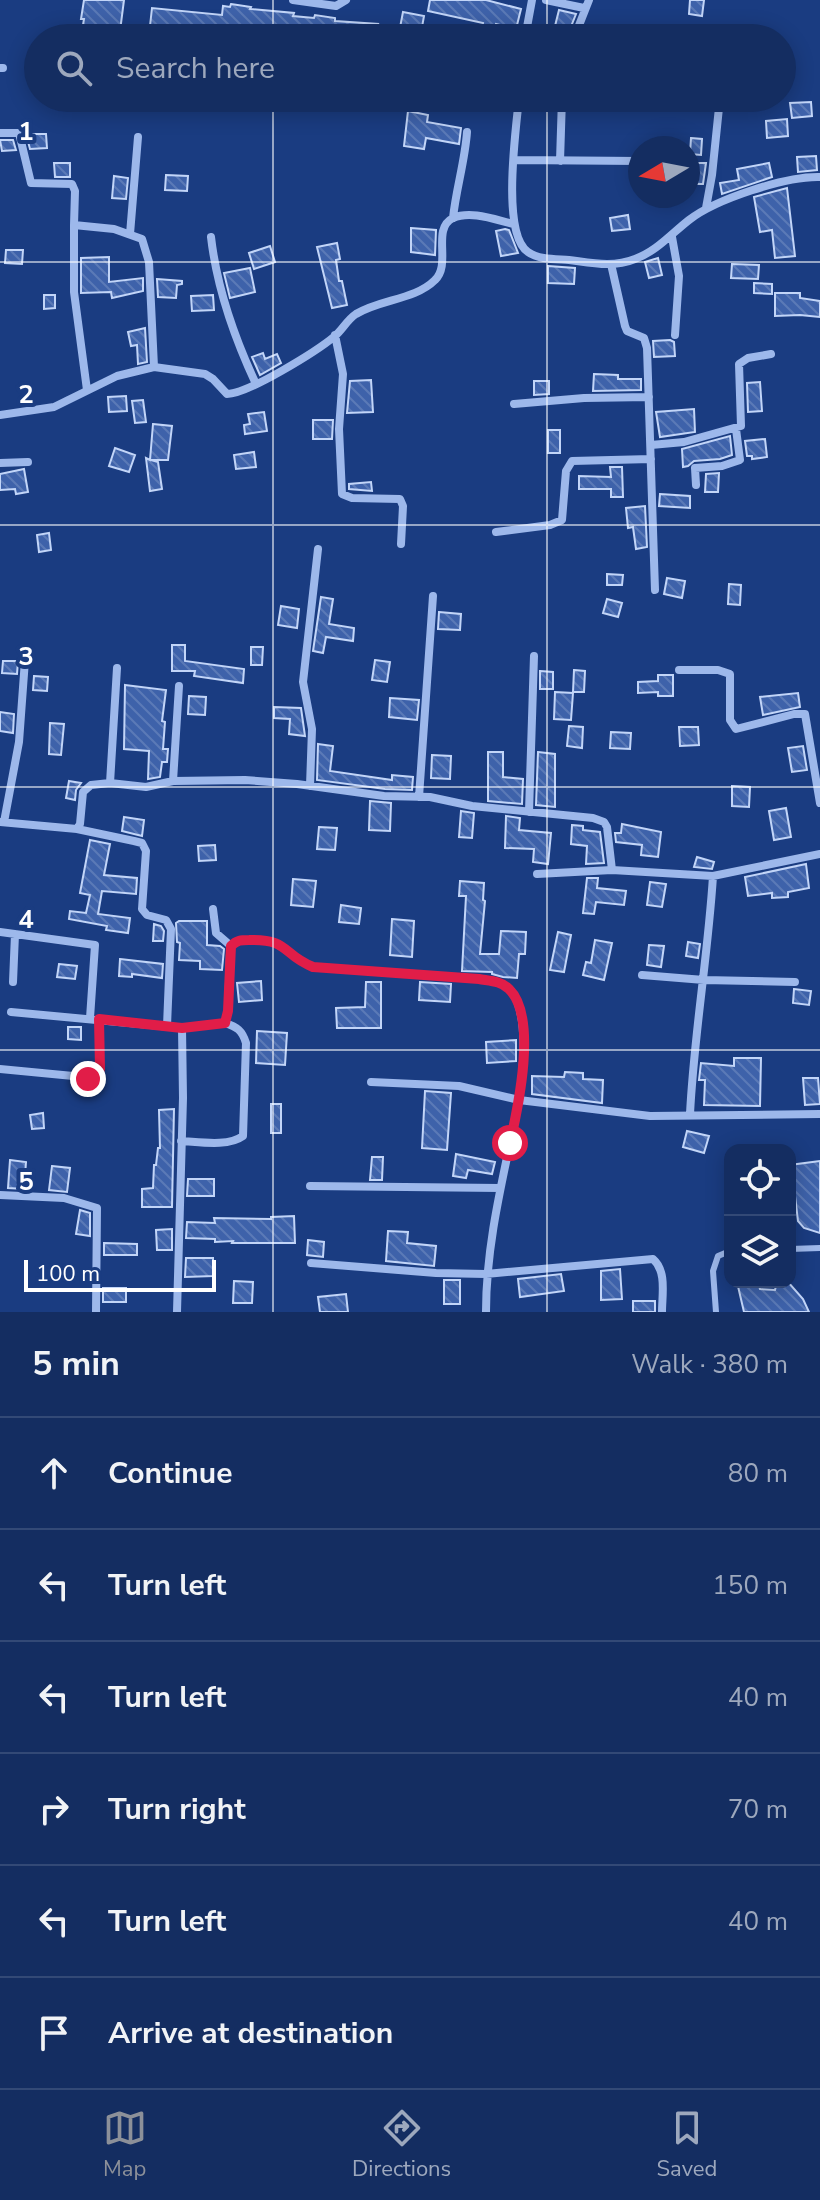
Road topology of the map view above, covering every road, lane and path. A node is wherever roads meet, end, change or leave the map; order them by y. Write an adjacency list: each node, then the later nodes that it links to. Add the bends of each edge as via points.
1 (293, 0): 2 (street, via 336,6)
2 (346, 0)
3 (532, 0): 6 (street)
4 (546, 0): 5 (street)
5 (586, 4): 7 (street)
6 (528, 24)
7 (579, 24)
8 (518, 112): 14 (street)
9 (562, 112): 15 (street)
10 (719, 112): 18 (street)
11 (467, 132): 19 (street)
12 (0, 133): 21 (street, via 19,133 31,183 72,184)
13 (138, 137): 22 (street)
14 (515, 160): 15 (street); 20 (street)
15 (560, 161): 16 (street)
16 (628, 161)
17 (820, 177): 18 (street, via 786,180)
18 (706, 208): 24 (street)
19 (453, 218): 20 (street, via 481,216); 26 (street, via 445,226 439,277 357,313)
20 (514, 224): 25 (street, via 529,253)
21 (74, 225): 22 (street); 31 (street, via 74,292)
22 (130, 234): 29 (street, via 142,239 149,262)
23 (211, 237): 30 (street, via 230,321)
24 (672, 237): 25 (street, via 634,260); 27 (street, via 679,276)
25 (611, 264): 32 (street, via 627,331 646,343)
26 (335, 335): 30 (street); 42 (street, via 343,374 342,494 400,499)
27 (675, 335)
28 (771, 354): 35 (street, via 739,364 742,422)
29 (154, 367): 30 (street, via 205,374 227,394); 31 (street)
30 (256, 384)
31 (87, 390): 34 (street, via 54,407)
32 (649, 397): 33 (street); 36 (street)
33 (514, 404)
34 (0, 415)
35 (736, 429): 36 (street); 40 (street, via 740,460 695,468)
36 (651, 445): 37 (street)
37 (651, 459): 41 (street, via 572,461 566,471 562,520); 44 (street)
38 (28, 462): 39 (street)
39 (0, 463)
40 (696, 485)
41 (496, 532)
42 (401, 544)
43 (318, 549): 53 (street, via 303,682 312,729)
44 (655, 590)
45 (433, 596): 54 (street)
46 (534, 656): 56 (street)
47 (25, 660): 57 (street, via 19,742)
48 (117, 668): 52 (street)
49 (679, 670): 55 (street, via 730,674 730,720 736,729 805,714)
50 (179, 686): 51 (street)
51 (173, 781): 52 (street, via 146,787); 53 (street)
52 (110, 783): 58 (street, via 85,788)
53 (310, 786): 54 (street)
54 (419, 797): 56 (street)
55 (820, 803)
56 (529, 812): 60 (street, via 604,822)
57 (2, 822): 58 (street)
58 (77, 829): 74 (street, via 142,843 146,851 142,909 166,920 171,929)
59 (820, 854): 62 (street)
60 (612, 870): 61 (street); 62 (street)
61 (537, 874)
62 (713, 876): 68 (street)
63 (213, 909): 66 (street, via 216,933)
64 (0, 932): 65 (street)
65 (15, 934): 69 (street); 72 (street, via 95,945)
66 (231, 946): 73 (street); 78 (street, via 241,940 268,939 313,967 501,983 512,991 523,1037)
67 (642, 975): 68 (street)
68 (704, 980): 70 (street); 79 (street)
69 (13, 982)
70 (795, 982)
71 (11, 1012): 72 (street)
72 (94, 1018): 74 (street); 76 (street, via 100,1069 94,1078)
73 (225, 1023): 75 (street); 81 (street, via 237,1027 246,1043 243,1136 227,1142)
74 (167, 1026): 75 (street)
75 (182, 1028): 81 (street)
76 (0, 1069)
77 (371, 1082): 78 (street, via 459,1086)
78 (519, 1100): 79 (street, via 650,1116); 83 (street)
79 (690, 1114): 80 (street)
80 (820, 1114)
81 (181, 1141): 91 (street)
82 (310, 1186): 83 (street)
83 (500, 1188): 89 (street)
84 (0, 1195): 90 (street, via 55,1197 97,1208)
85 (820, 1248): 86 (lane)
86 (796, 1249)
87 (724, 1254): 94 (lane, via 713,1271)
88 (311, 1263): 89 (street)
89 (486, 1274): 92 (street); 93 (street, via 653,1259 663,1277)
90 (96, 1312)
91 (177, 1312)
92 (486, 1312)
93 (662, 1312)
94 (716, 1312)

